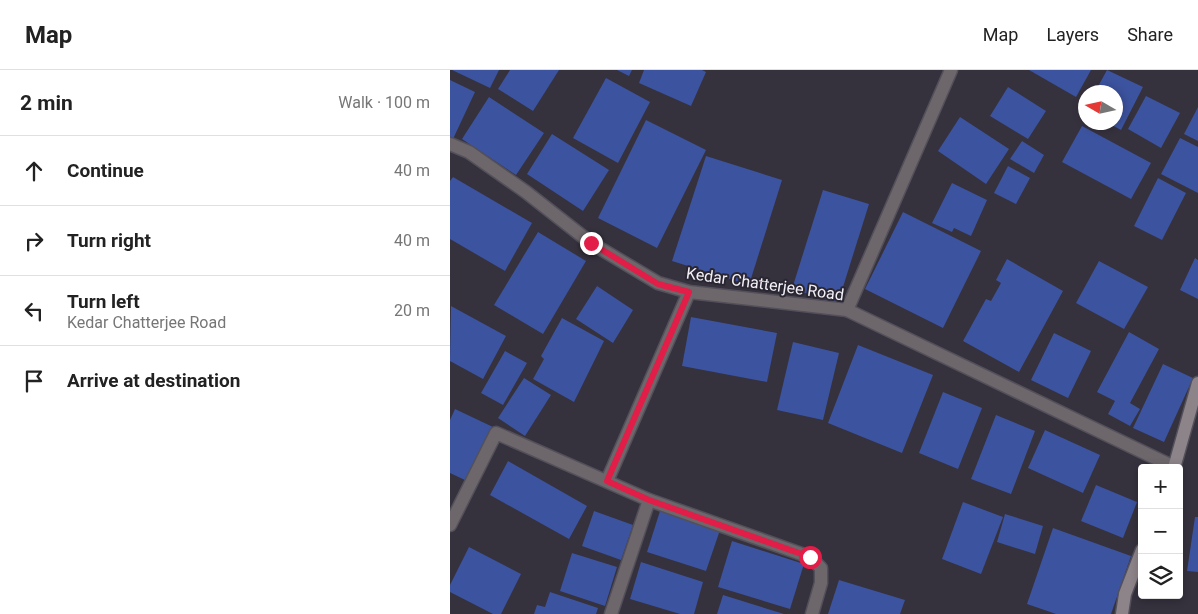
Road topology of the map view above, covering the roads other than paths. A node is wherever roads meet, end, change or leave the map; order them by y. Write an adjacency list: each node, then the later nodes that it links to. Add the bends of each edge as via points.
1 (951, 70): 4 (street)
2 (450, 144): 3 (street, Kedar Chatterjee Road, via 469,152 526,192 591,243 658,284)
3 (689, 292): 4 (street, Kedar Chatterjee Road); 8 (street)
4 (847, 310): 6 (street, Kedar Chatterjee Road)
5 (1198, 382): 7 (street)
6 (1168, 464)
7 (1175, 464)
8 (607, 481): 9 (street); 10 (street, via 496,433)
9 (649, 500): 12 (street); 13 (street, via 810,557 821,568 821,583)
10 (450, 525)
11 (1140, 554): 14 (street, via 1125,594)
12 (611, 614)
13 (812, 614)
14 (1122, 614)

